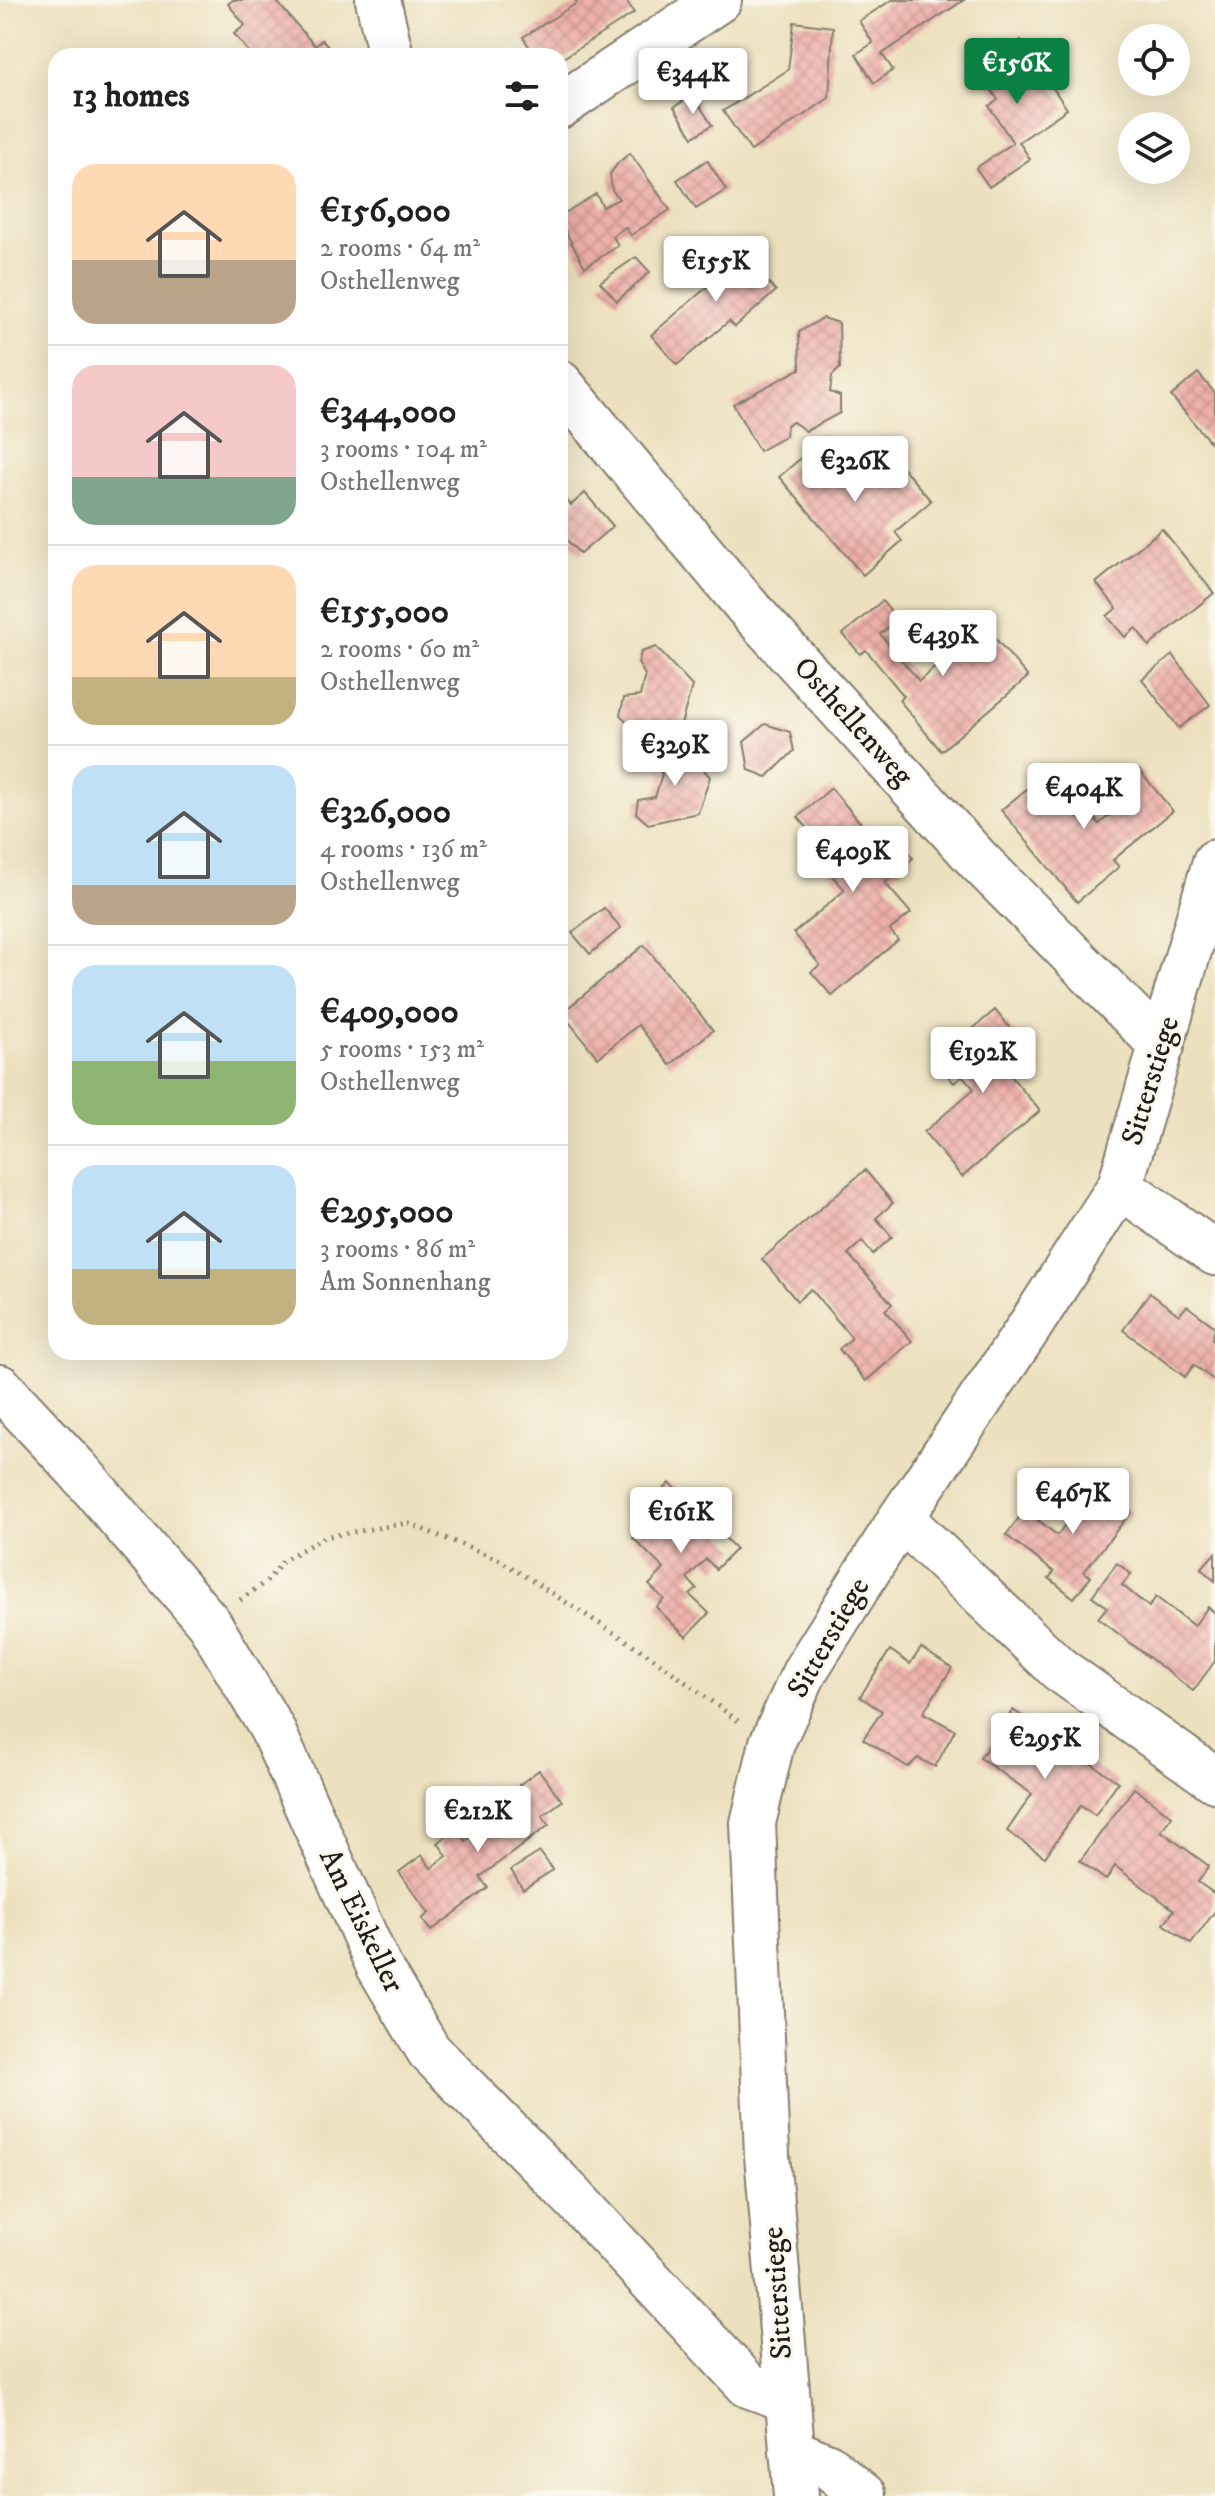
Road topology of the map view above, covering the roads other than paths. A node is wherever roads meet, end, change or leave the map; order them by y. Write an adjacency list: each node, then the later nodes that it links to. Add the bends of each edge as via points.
1 (378, 0): 3 (street)
2 (719, 0): 4 (street)
3 (389, 48)
4 (568, 101)
5 (568, 393): 7 (street, Osthellenweg, via 750,610 978,860)
6 (1215, 862): 7 (street, Sitterstiege)
7 (1162, 1046): 8 (street, Sitterstiege)
8 (1120, 1186): 9 (street); 11 (street, Sitterstiege)
9 (1215, 1253)
10 (0, 1387): 13 (street, Am Eiskeller, via 209,1623 272,1729 378,1965 429,2051 748,2385)
11 (901, 1518): 12 (street, via 1059,1669); 13 (street, Sitterstiege, via 805,1671 772,1743 753,1823 767,2155)
12 (1215, 1780)
13 (786, 2399): 14 (street, Sitterstiege)
14 (792, 2451): 15 (street, Sitterstiege); 16 (street, via 828,2466)
15 (796, 2496)
16 (864, 2496)

